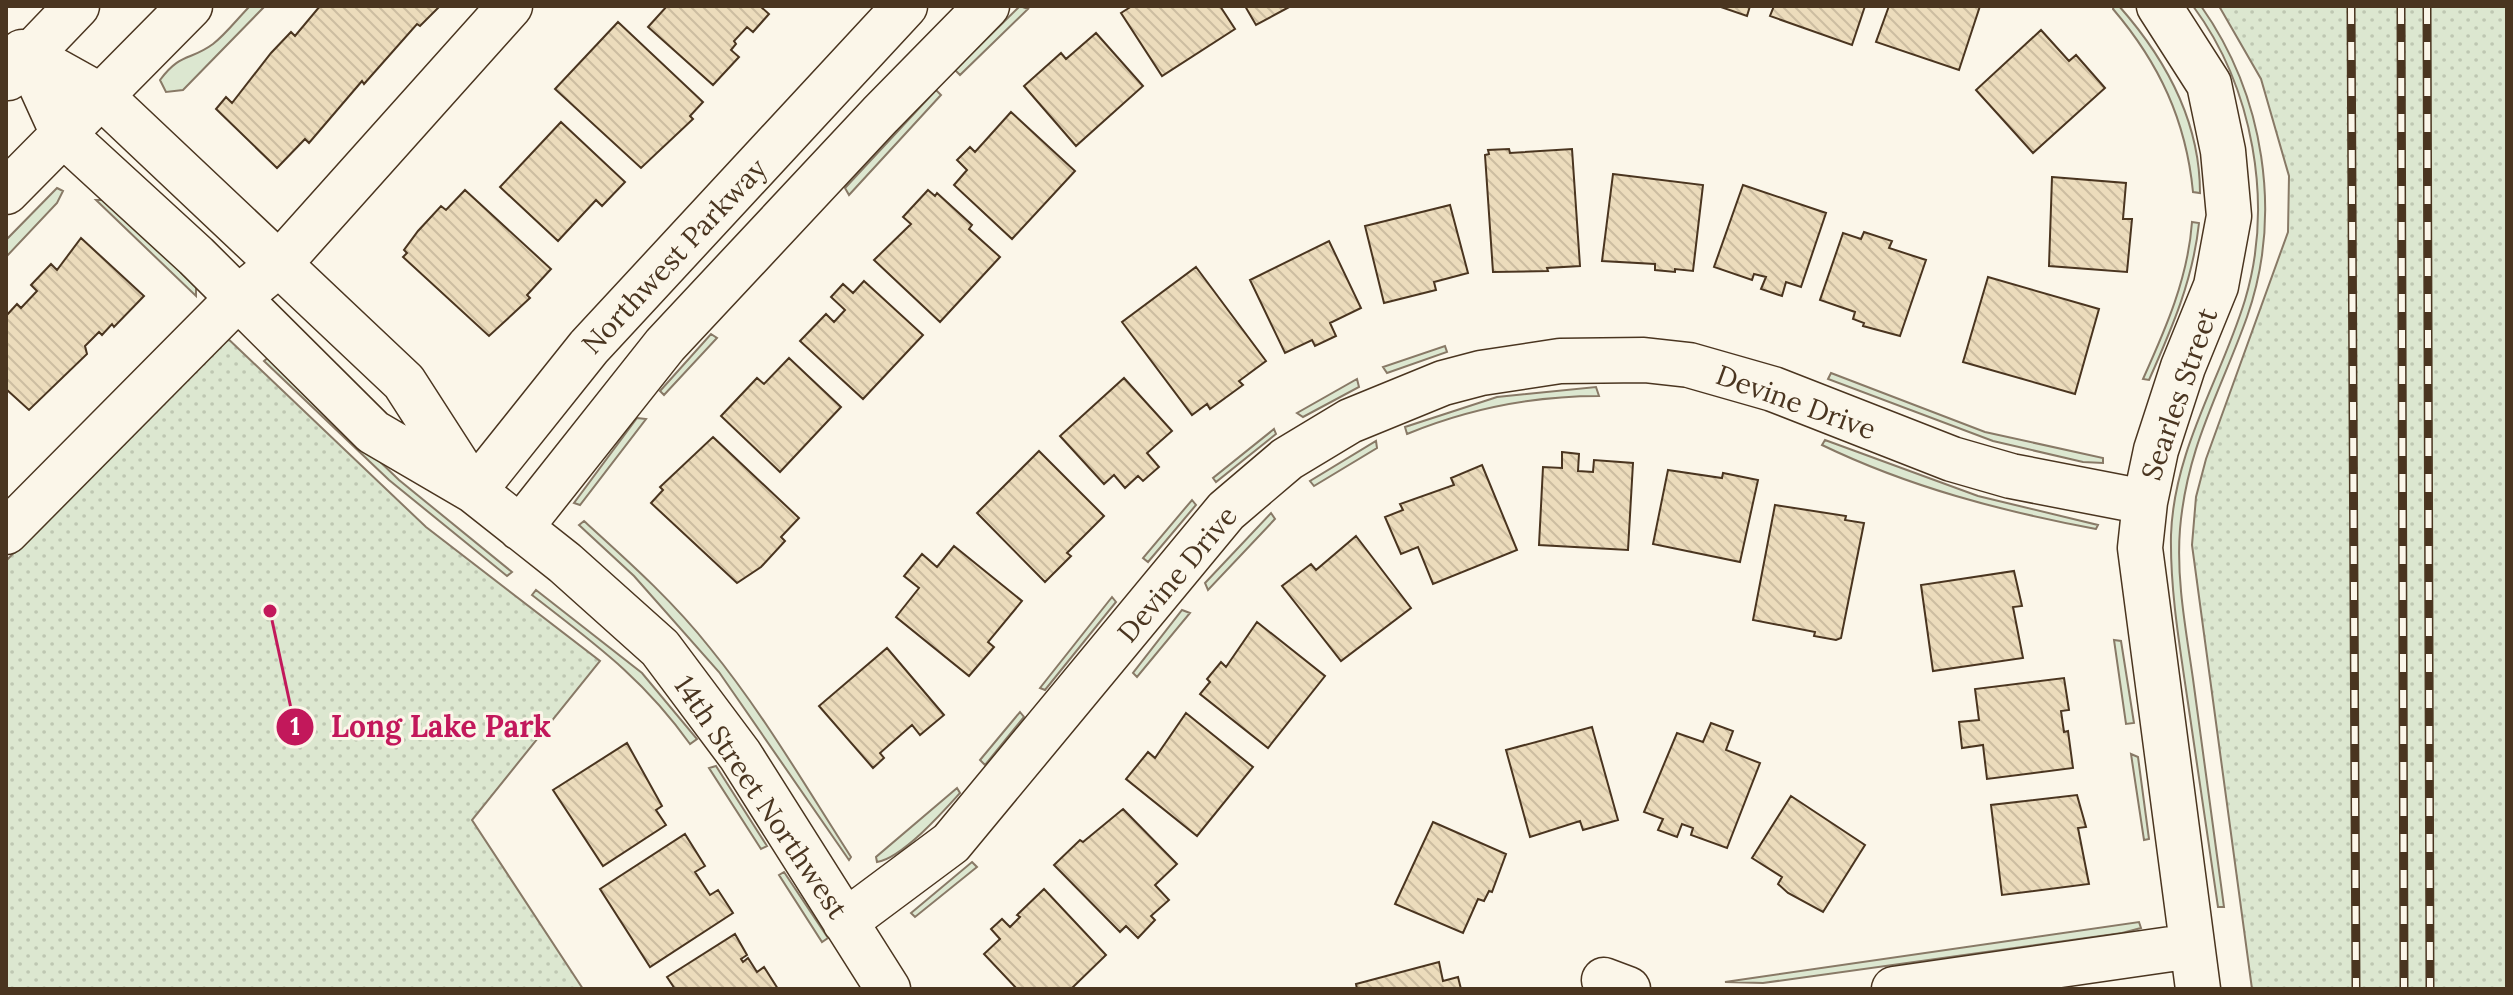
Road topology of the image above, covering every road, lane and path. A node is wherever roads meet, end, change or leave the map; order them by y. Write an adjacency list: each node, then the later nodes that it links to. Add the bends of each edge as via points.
1 (77, 6): 7 (street)
2 (190, 6): 9 (street)
3 (510, 6): 12 (street)
4 (987, 6): 8 (street, Northwest Parkway)
5 (2159, 6): 15 (street, Searles Street, via 2209,84 2229,216 2216,286 2183,367)
6 (895, 17): 8 (street, Northwest Parkway); 14 (street, Northwest Parkway, via 589,347)
7 (13, 58): 9 (street, 14th Street Northwest); 10 (street, 14th Street Northwest)
8 (924, 70): 16 (street, Northwest Parkway, via 665,345)
9 (101, 96): 10 (street); 12 (street, 14th Street Northwest)
10 (63, 134): 11 (street); 13 (street, 14th Street Northwest)
11 (6, 192)
12 (279, 264): 13 (street); 14 (street, 14th Street Northwest, via 404,382)
13 (238, 298): 14 (street, 14th Street Northwest, via 373,432); 17 (street)
14 (474, 491): 16 (street, 14th Street Northwest)
15 (2145, 502): 18 (street, Devine Drive, via 1952,459 1773,389 1689,365 1560,361 1443,383 1350,421 1287,459 1226,511 951,843); 19 (street, Searles Street, via 2140,548 2145,606)
16 (520, 528): 18 (street, 14th Street Northwest, via 660,648 740,755)
17 (6, 532)
18 (845, 922): 20 (street, 14th Street Northwest)
19 (2192, 946): 21 (street); 22 (street, Searles Street)
20 (888, 989)
21 (1894, 989)
22 (2198, 989)

